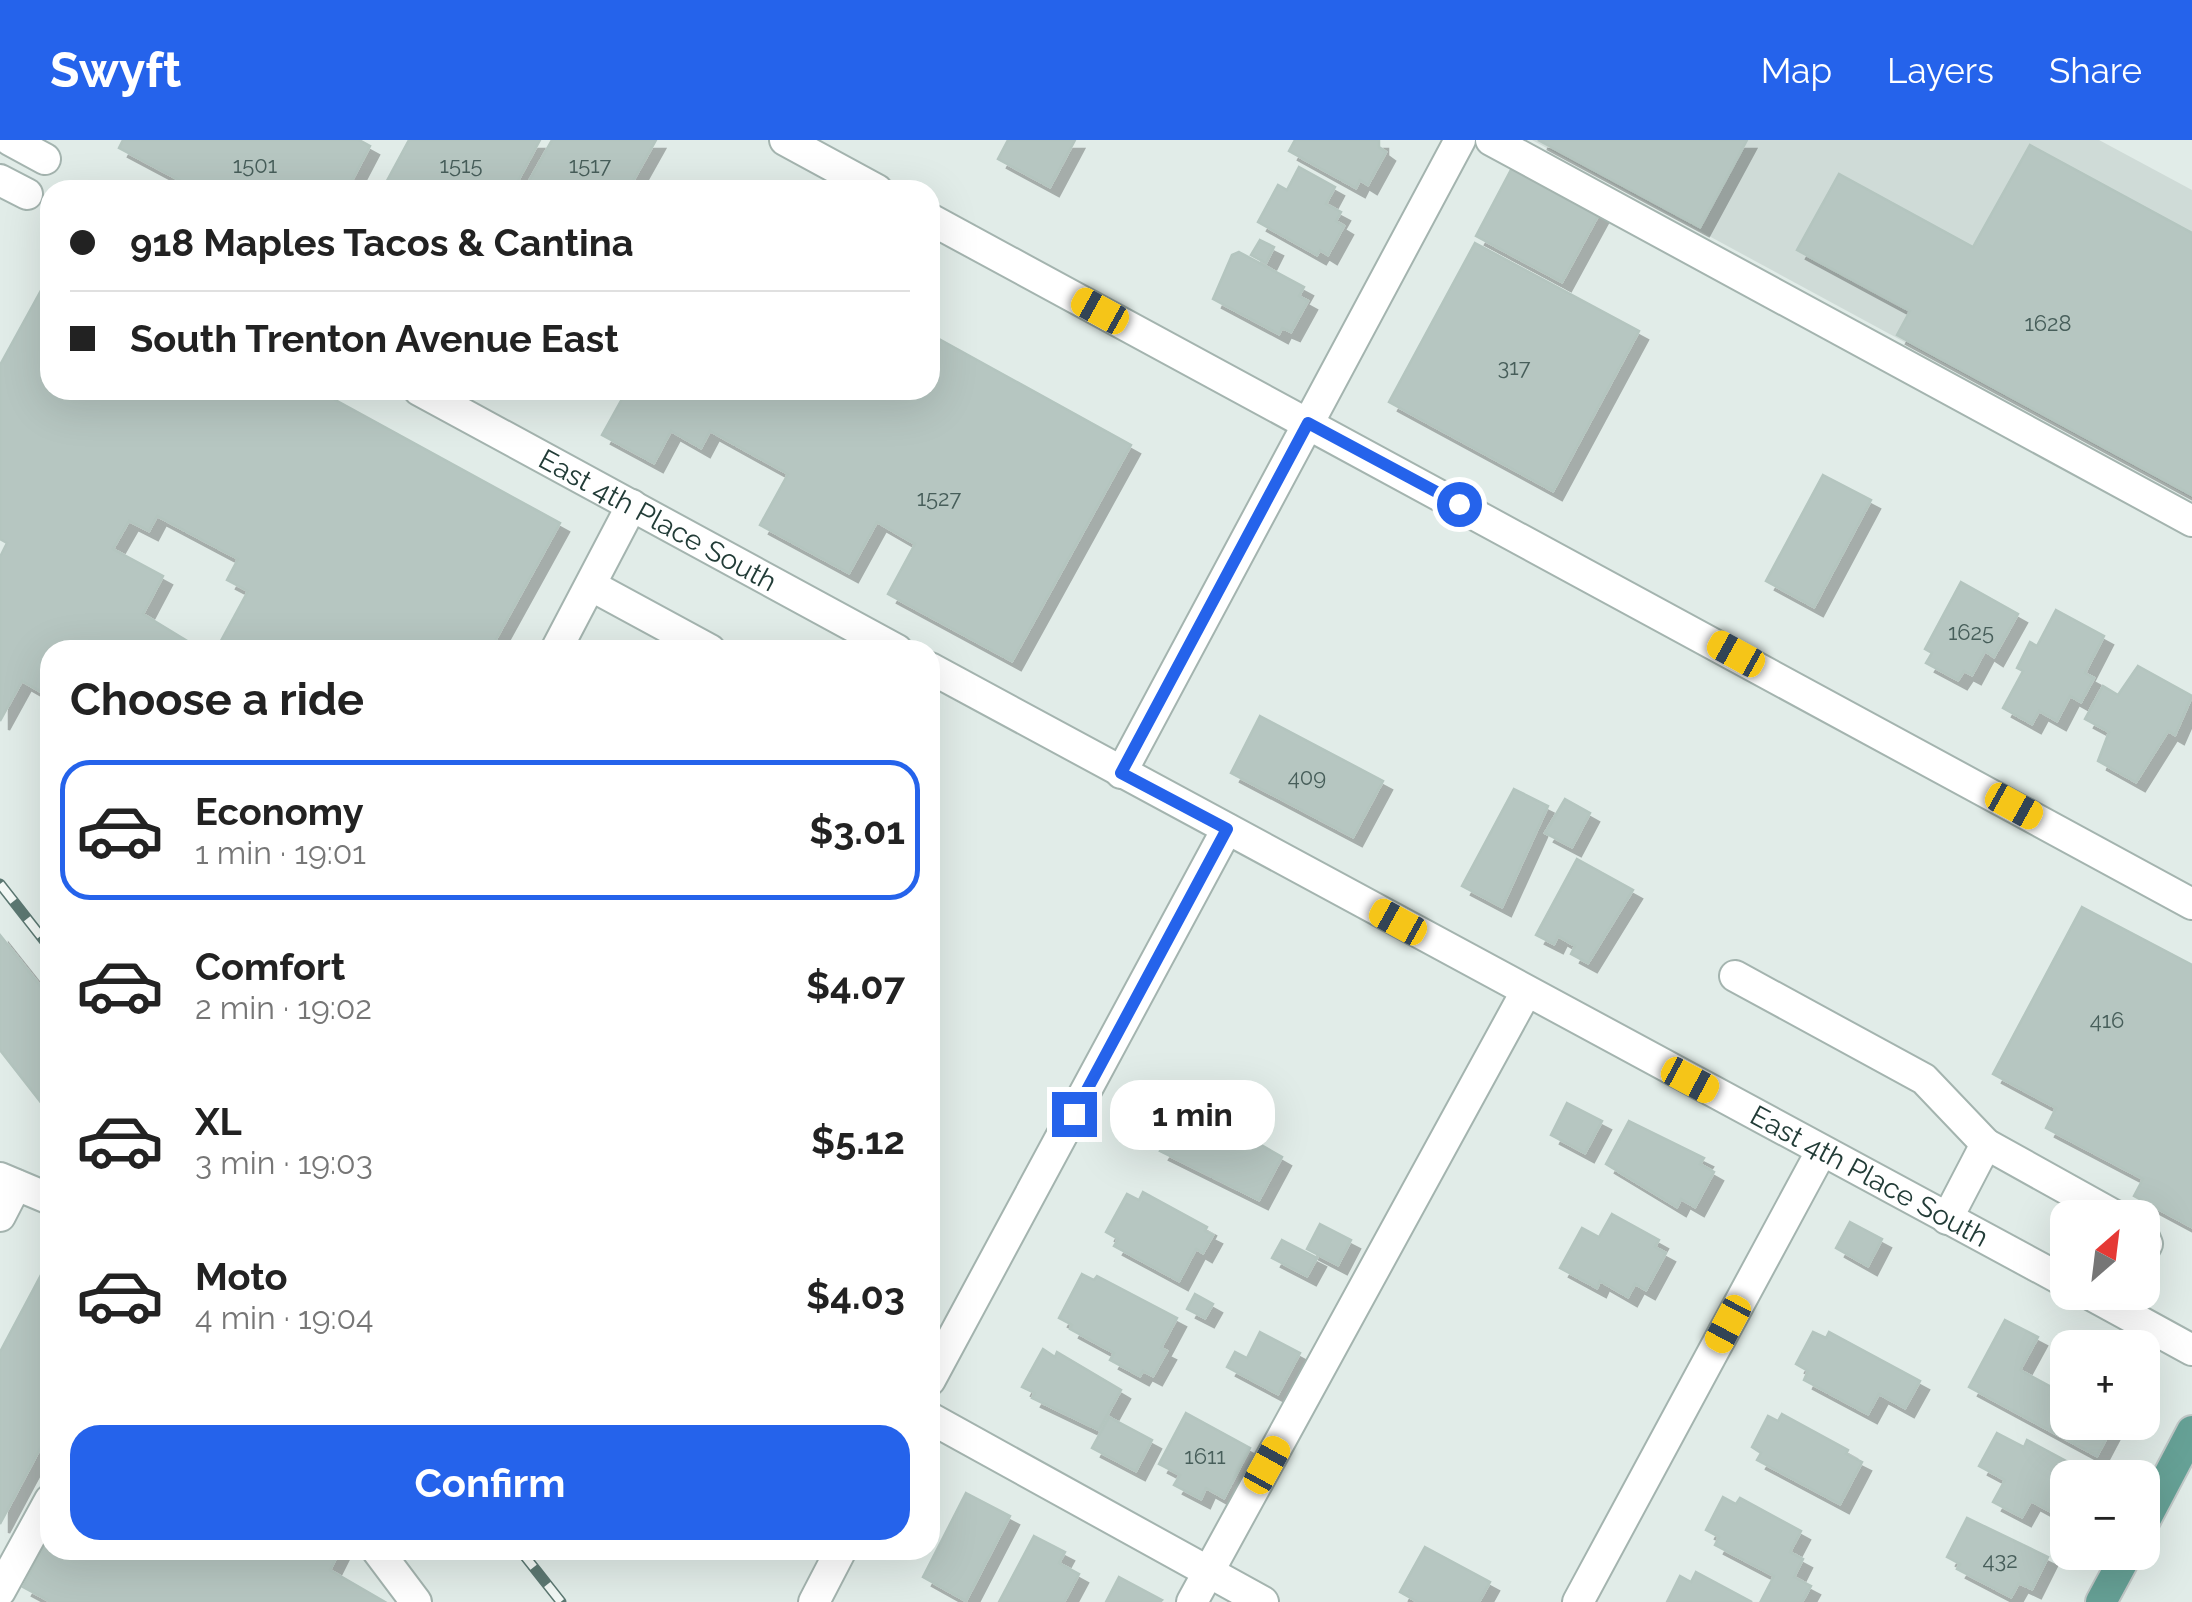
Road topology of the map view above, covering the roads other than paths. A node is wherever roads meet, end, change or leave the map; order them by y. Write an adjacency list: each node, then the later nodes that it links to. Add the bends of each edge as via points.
1 (10, 140): 6 (street)
2 (785, 140): 5 (street)
3 (1460, 140): 9 (street)
4 (1492, 140): 11 (street)
5 (859, 180)
6 (31, 181)
7 (940, 223): 9 (street)
8 (438, 400): 10 (street, East 4th Place South)
9 (1308, 423): 17 (street); 19 (street)
10 (632, 505): 12 (street); 15 (street, East 4th Place South)
11 (2192, 521)
12 (592, 586): 13 (street); 14 (street)
13 (562, 640)
14 (692, 640)
15 (879, 640)
16 (940, 675): 17 (street, East 4th Place South)
17 (1121, 773): 18 (street, East 4th Place South)
18 (1227, 829): 21 (street, East 4th Place South); 32 (street)
19 (2192, 904)
20 (1735, 976): 22 (street, via 1924,1079)
21 (1526, 992): 23 (street, East 4th Place South); 40 (street)
22 (1986, 1144): 26 (street); 28 (street)
23 (1821, 1152): 28 (street, East 4th Place South); 46 (street)
24 (8, 1182): 25 (street); 27 (street)
25 (40, 1195)
26 (2087, 1200)
27 (0, 1216)
28 (1947, 1219): 29 (street, East 4th Place South)
29 (2050, 1273)
30 (2133, 1310): 31 (street)
31 (2192, 1350)
32 (940, 1361)
33 (940, 1424): 40 (street)
34 (2192, 1431): 35 (main road)
35 (2160, 1492)
36 (40, 1518): 41 (street)
37 (384, 1560): 42 (street)
38 (836, 1560): 43 (street)
39 (2119, 1570): 47 (main road)
40 (1208, 1572): 44 (street); 45 (street)
41 (0, 1591)
42 (416, 1602)
43 (814, 1602)
44 (1192, 1602)
45 (1263, 1602)
46 (1578, 1602)
47 (2102, 1602)

